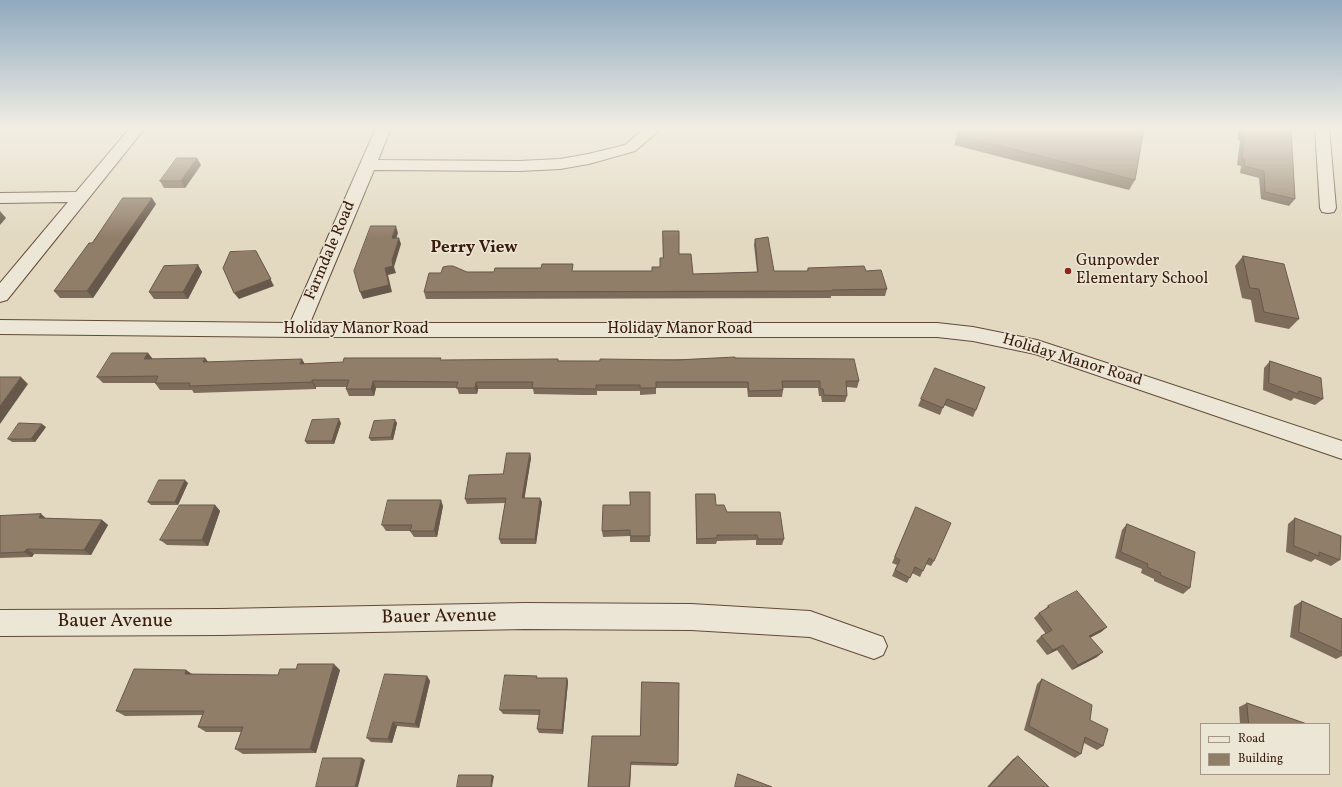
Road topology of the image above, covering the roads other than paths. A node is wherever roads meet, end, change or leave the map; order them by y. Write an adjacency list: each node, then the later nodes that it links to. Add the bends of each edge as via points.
1 (108, 165): 5 (street)
2 (368, 165): 3 (street); 10 (street, Farmdale Road)
3 (545, 165)
4 (1325, 165): 7 (street)
5 (82, 197): 6 (street); 8 (street)
6 (0, 198)
7 (1328, 208)
8 (0, 295)
9 (0, 327): 10 (street, Holiday Manor Road)
10 (297, 330): 11 (street, Holiday Manor Road, via 900,329 966,333 1037,347 1076,359)
11 (1342, 450)
12 (0, 623): 13 (street, Bauer Avenue, via 525,616 691,617 810,624)
13 (874, 646)

